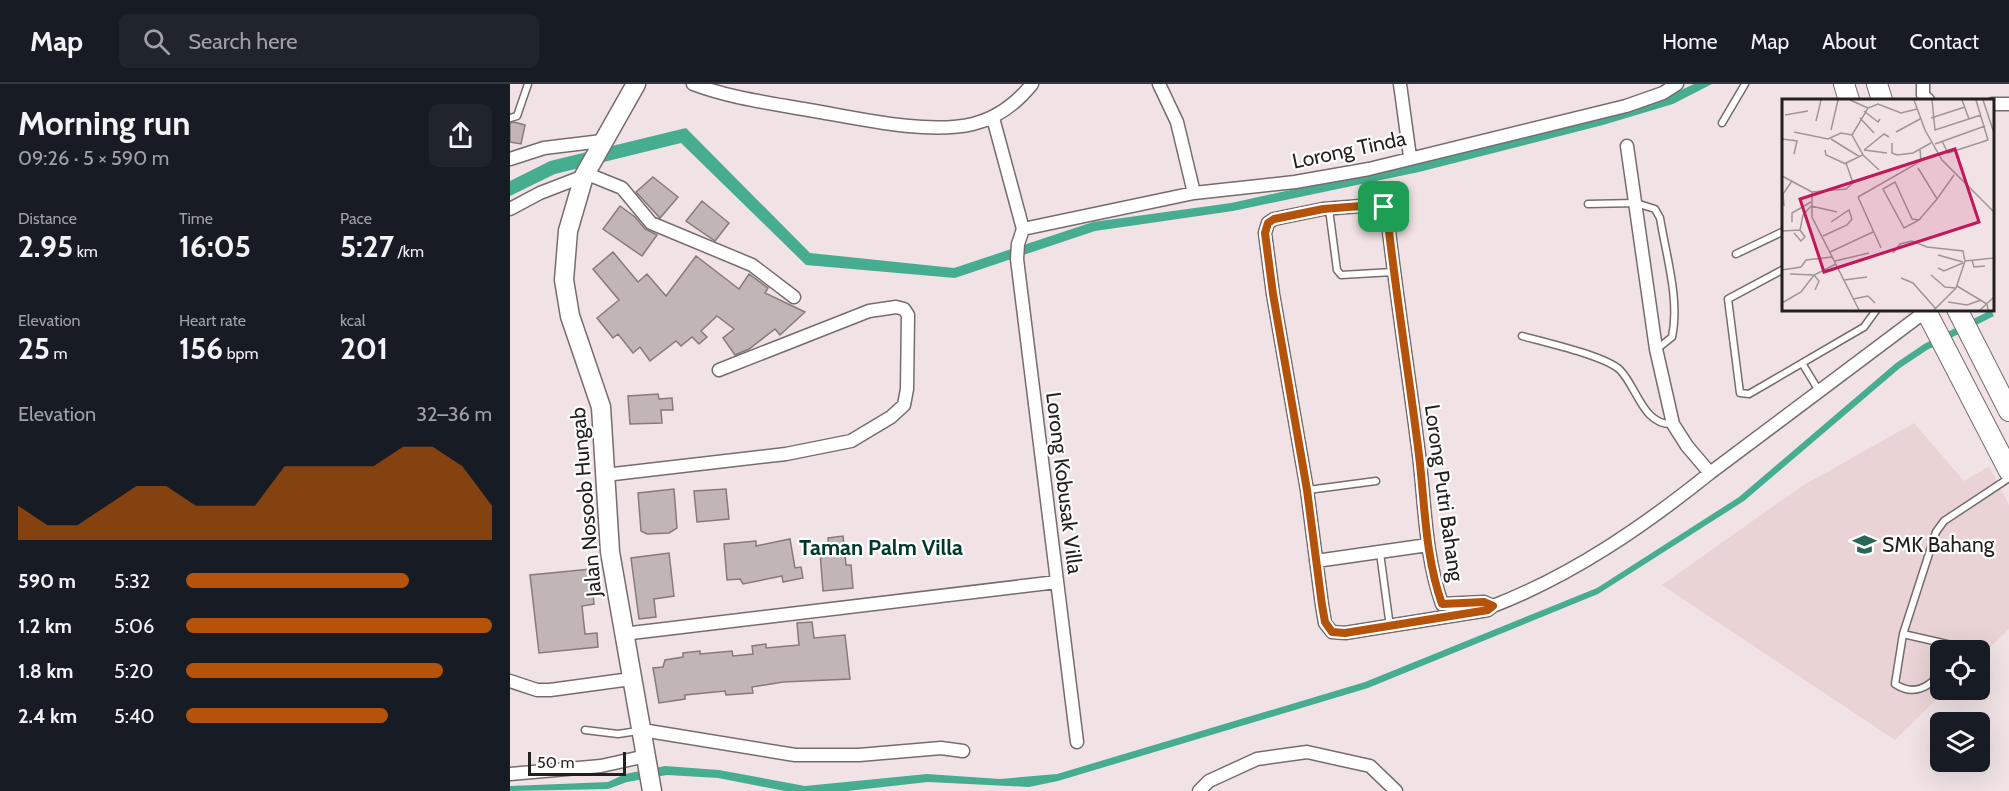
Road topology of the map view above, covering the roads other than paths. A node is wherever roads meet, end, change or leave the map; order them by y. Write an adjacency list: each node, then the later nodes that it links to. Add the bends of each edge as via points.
1 (528, 84): 16 (lane, via 517,116)
2 (636, 84): 19 (main road, Jalan Nosoob Hungab)
3 (693, 84): 12 (street)
4 (1032, 84): 17 (street, via 1022,97)
5 (1159, 84): 24 (street, via 1177,122)
6 (1400, 84): 21 (street)
7 (1677, 84): 21 (street, Lorong Tinda, via 1626,106)
8 (1745, 84): 18 (lane)
9 (1844, 84): 13 (main road)
10 (1877, 84): 14 (main road)
11 (1923, 84): 15 (street)
12 (708, 87): 17 (street, via 865,119 936,127)
13 (1849, 99)
14 (1882, 99)
15 (1927, 99)
16 (510, 118)
17 (993, 118): 29 (street)
18 (1722, 123)
19 (600, 144): 22 (street, via 544,148); 23 (main road, Jalan Nosoob Hungab)
20 (1627, 146): 25 (street)
21 (1410, 157): 24 (street, Lorong Tinda, via 1369,169 1295,182)
22 (510, 159)
23 (585, 173): 27 (street); 34 (street, via 622,188 651,223 752,265); 47 (main road, Jalan Nosoob Hungab, via 568,231 564,280 573,325 600,399)
24 (1194, 193): 29 (street, Lorong Tinda)
25 (1636, 203): 26 (lane); 39 (street); 39 (lane, via 1655,209 1660,218 1672,291 1672,337)
26 (1588, 204)
27 (510, 209)
28 (1329, 209): 33 (lane, via 1337,270 1341,275); 33 (street, Lorong Putri Bahang, via 1384,207); 50 (street, Lorong Putri Bahang, via 1274,219 1265,233)
29 (1023, 229): 54 (street, Lorong Kobusak Villa, via 1017,259)
30 (1782, 232): 31 (lane)
31 (1736, 254)
32 (1782, 270): 40 (lane, via 1728,299 1740,393 1749,394)
33 (1394, 272): 51 (street, Lorong Putri Bahang)
34 (794, 297)
35 (1876, 310): 40 (lane, via 1864,327)
36 (1926, 310): 42 (street); 45 (main road)
37 (1962, 321): 43 (main road)
38 (1522, 336): 44 (lane, via 1615,366 1650,416)
39 (1656, 349): 44 (street)
40 (1802, 363): 42 (lane)
41 (719, 370): 47 (street, via 869,311 896,307 908,315 904,405 851,441 786,454)
42 (1820, 392): 46 (street)
43 (2009, 411)
44 (1673, 424): 46 (street)
45 (2009, 471)
46 (1710, 473): 56 (street, via 1649,520 1560,576)
47 (605, 475): 59 (main road, Jalan Nosoob Hungab, via 610,552)
48 (2009, 478): 60 (lane, via 1944,521 1936,532)
49 (1376, 481): 50 (lane)
50 (1307, 490): 53 (street, Lorong Putri Bahang)
51 (1428, 545): 52 (street); 55 (street, Lorong Putri Bahang)
52 (1380, 553): 53 (street); 58 (lane)
53 (1316, 561): 58 (street, Lorong Putri Bahang, via 1325,622 1332,632)
54 (1057, 582): 59 (street); 67 (street, Lorong Kobusak Villa)
55 (1442, 604): 56 (street, Lorong Putri Bahang, via 1484,602); 57 (street)
56 (1493, 606): 57 (street, Lorong Putri Bahang)
57 (1445, 618): 58 (street, Lorong Putri Bahang)
58 (1390, 627)
59 (623, 634): 62 (main road, Jalan Nosoob Hungab)
60 (1903, 634): 61 (lane); 64 (lane, via 1895,684 1912,690 1922,689)
61 (1930, 640)
62 (631, 679): 63 (street, via 549,690 531,689); 66 (main road, Jalan Nosoob Hungab)
63 (510, 681)
64 (1930, 682)
65 (585, 730): 66 (lane, via 618,734)
66 (642, 730): 68 (street, via 795,755 859,755 941,748); 69 (main road, Jalan Nosoob Hungab)
67 (1077, 742)
68 (963, 751)
69 (646, 760): 70 (street); 71 (main road, Jalan Nosoob Hungab)
70 (510, 774)
71 (651, 786)
72 (1199, 791): 73 (street, via 1209,781 1257,759 1307,752 1370,765)
73 (1396, 791)

